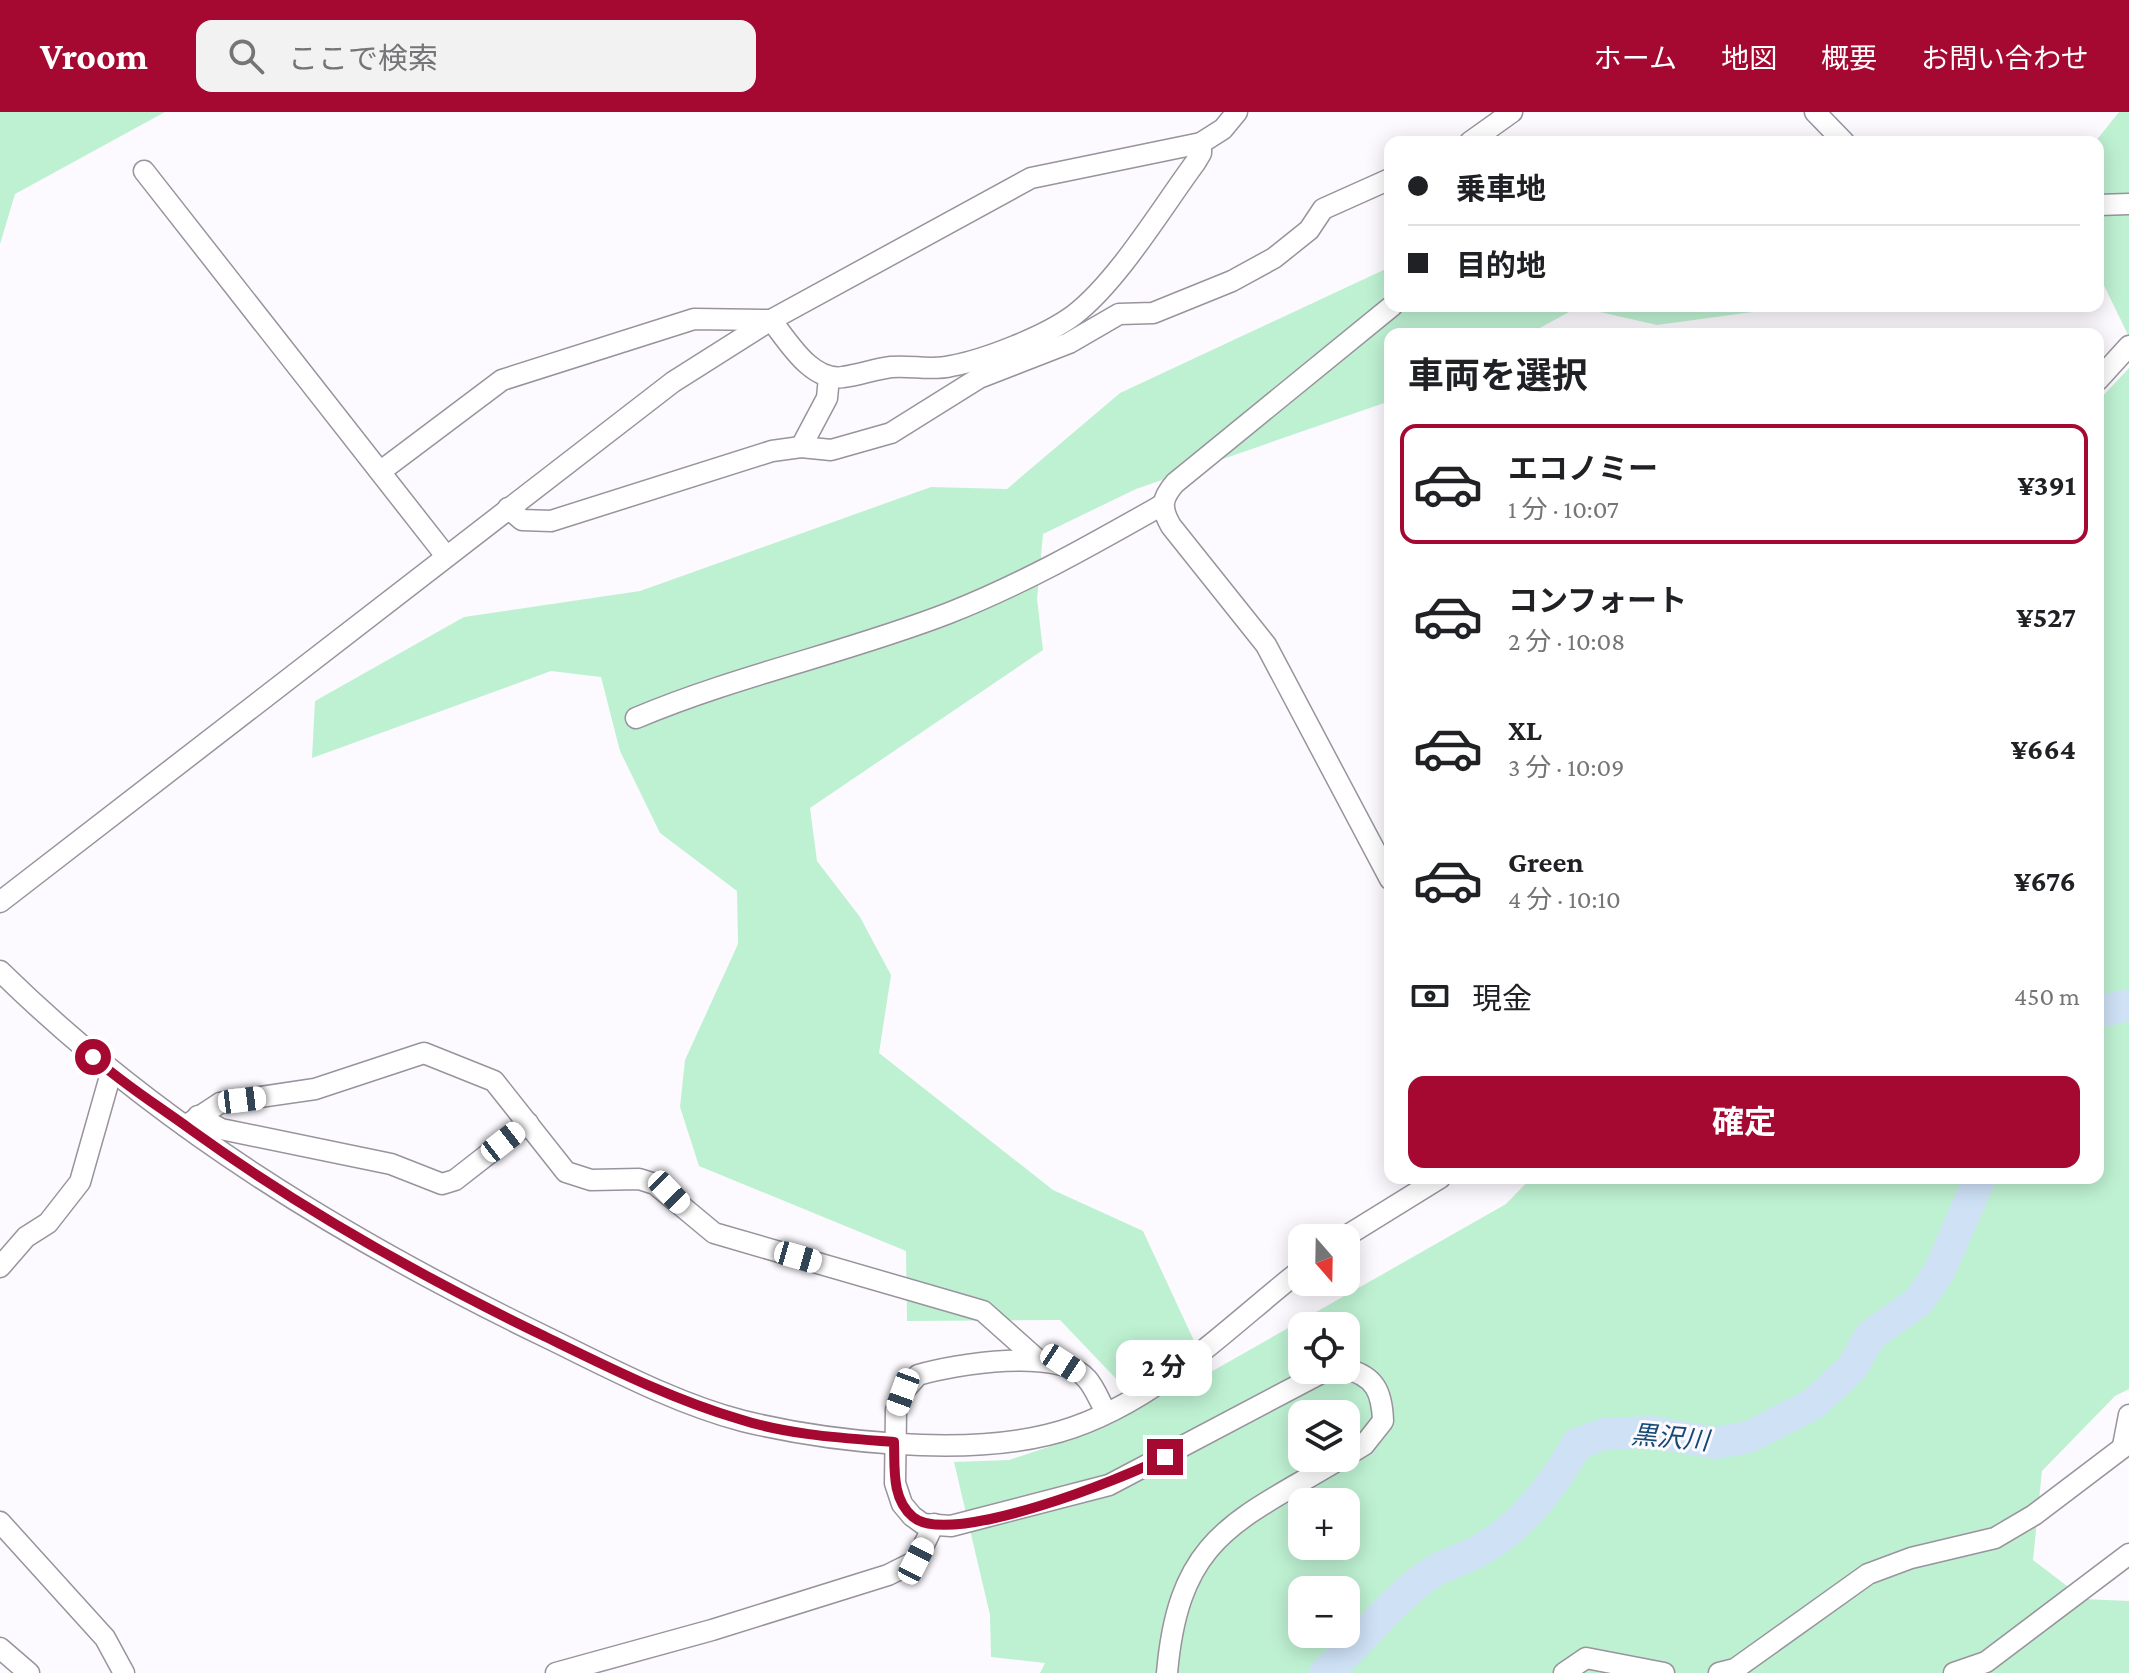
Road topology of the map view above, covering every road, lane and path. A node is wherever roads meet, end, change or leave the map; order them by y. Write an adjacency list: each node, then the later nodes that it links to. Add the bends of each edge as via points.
1 (1237, 112): 6 (street)
2 (1512, 112): 4 (street)
3 (1815, 112): 5 (street)
4 (1478, 136)
5 (1838, 136)
6 (1201, 143): 12 (street, via 1031,178); 15 (street, via 1195,163 1130,252 1073,316 955,366 892,367)
7 (144, 171): 17 (street)
8 (1384, 182): 16 (street, via 1323,209 1309,230 1274,258 1232,281 1153,313 1119,314 1069,343 979,378 891,433 831,450)
9 (2129, 204): 10 (street)
10 (2104, 205)
11 (1385, 312): 18 (street, via 1175,483)
12 (771, 320): 15 (street, via 805,361); 17 (street, via 694,319 502,380); 19 (street, via 673,382)
13 (2129, 346): 14 (street)
14 (2104, 373)
15 (829, 377): 16 (street, via 827,398)
16 (801, 447): 19 (street, via 772,451 551,521 522,520)
17 (381, 471): 20 (street)
18 (1162, 505): 21 (street, via 1068,558 949,613 685,697); 22 (street, via 1171,526 1266,645)
19 (508, 508): 20 (street)
20 (446, 556): 23 (street)
21 (636, 718)
22 (1384, 868)
23 (0, 902)
24 (0, 971): 25 (street)
25 (111, 1073): 26 (street); 30 (street, via 80,1182 48,1223 26,1237)
26 (192, 1121): 27 (street, via 391,1164 442,1184 455,1180); 27 (street, via 220,1103 315,1089 424,1053 494,1081); 37 (street, via 308,1210 441,1285 657,1390 741,1420)
27 (528, 1123): 32 (street, via 566,1172 591,1180 655,1184 714,1233 983,1311)
28 (1430, 1184): 29 (street)
29 (1360, 1227)
30 (0, 1267)
31 (1288, 1281): 35 (street, via 1193,1359)
32 (1038, 1360): 35 (street, via 1063,1363 1087,1378); 37 (street, via 918,1375 896,1410)
33 (1360, 1372): 39 (street, via 1380,1393 1383,1421)
34 (1300, 1384): 42 (street, via 1109,1485 966,1522)
35 (1106, 1412): 37 (street, via 1020,1440)
36 (2129, 1415): 38 (street)
37 (894, 1442): 42 (street, via 895,1483 902,1504 923,1524)
38 (2126, 1444): 51 (street, via 2034,1515 1995,1538 1868,1574 1735,1669)
39 (1360, 1447)
40 (1318, 1472): 48 (street, via 1243,1516 1190,1571 1171,1628)
41 (0, 1522): 46 (street, via 105,1638)
42 (934, 1524): 47 (street, via 916,1561 888,1575)
43 (2129, 1554): 52 (street, via 1986,1662)
44 (0, 1648): 45 (street)
45 (29, 1673)
46 (124, 1673)
47 (556, 1673)
48 (1167, 1673)
49 (1564, 1673): 50 (street, via 1586,1658)
50 (1664, 1673)
51 (1719, 1673)
52 (1954, 1673)

